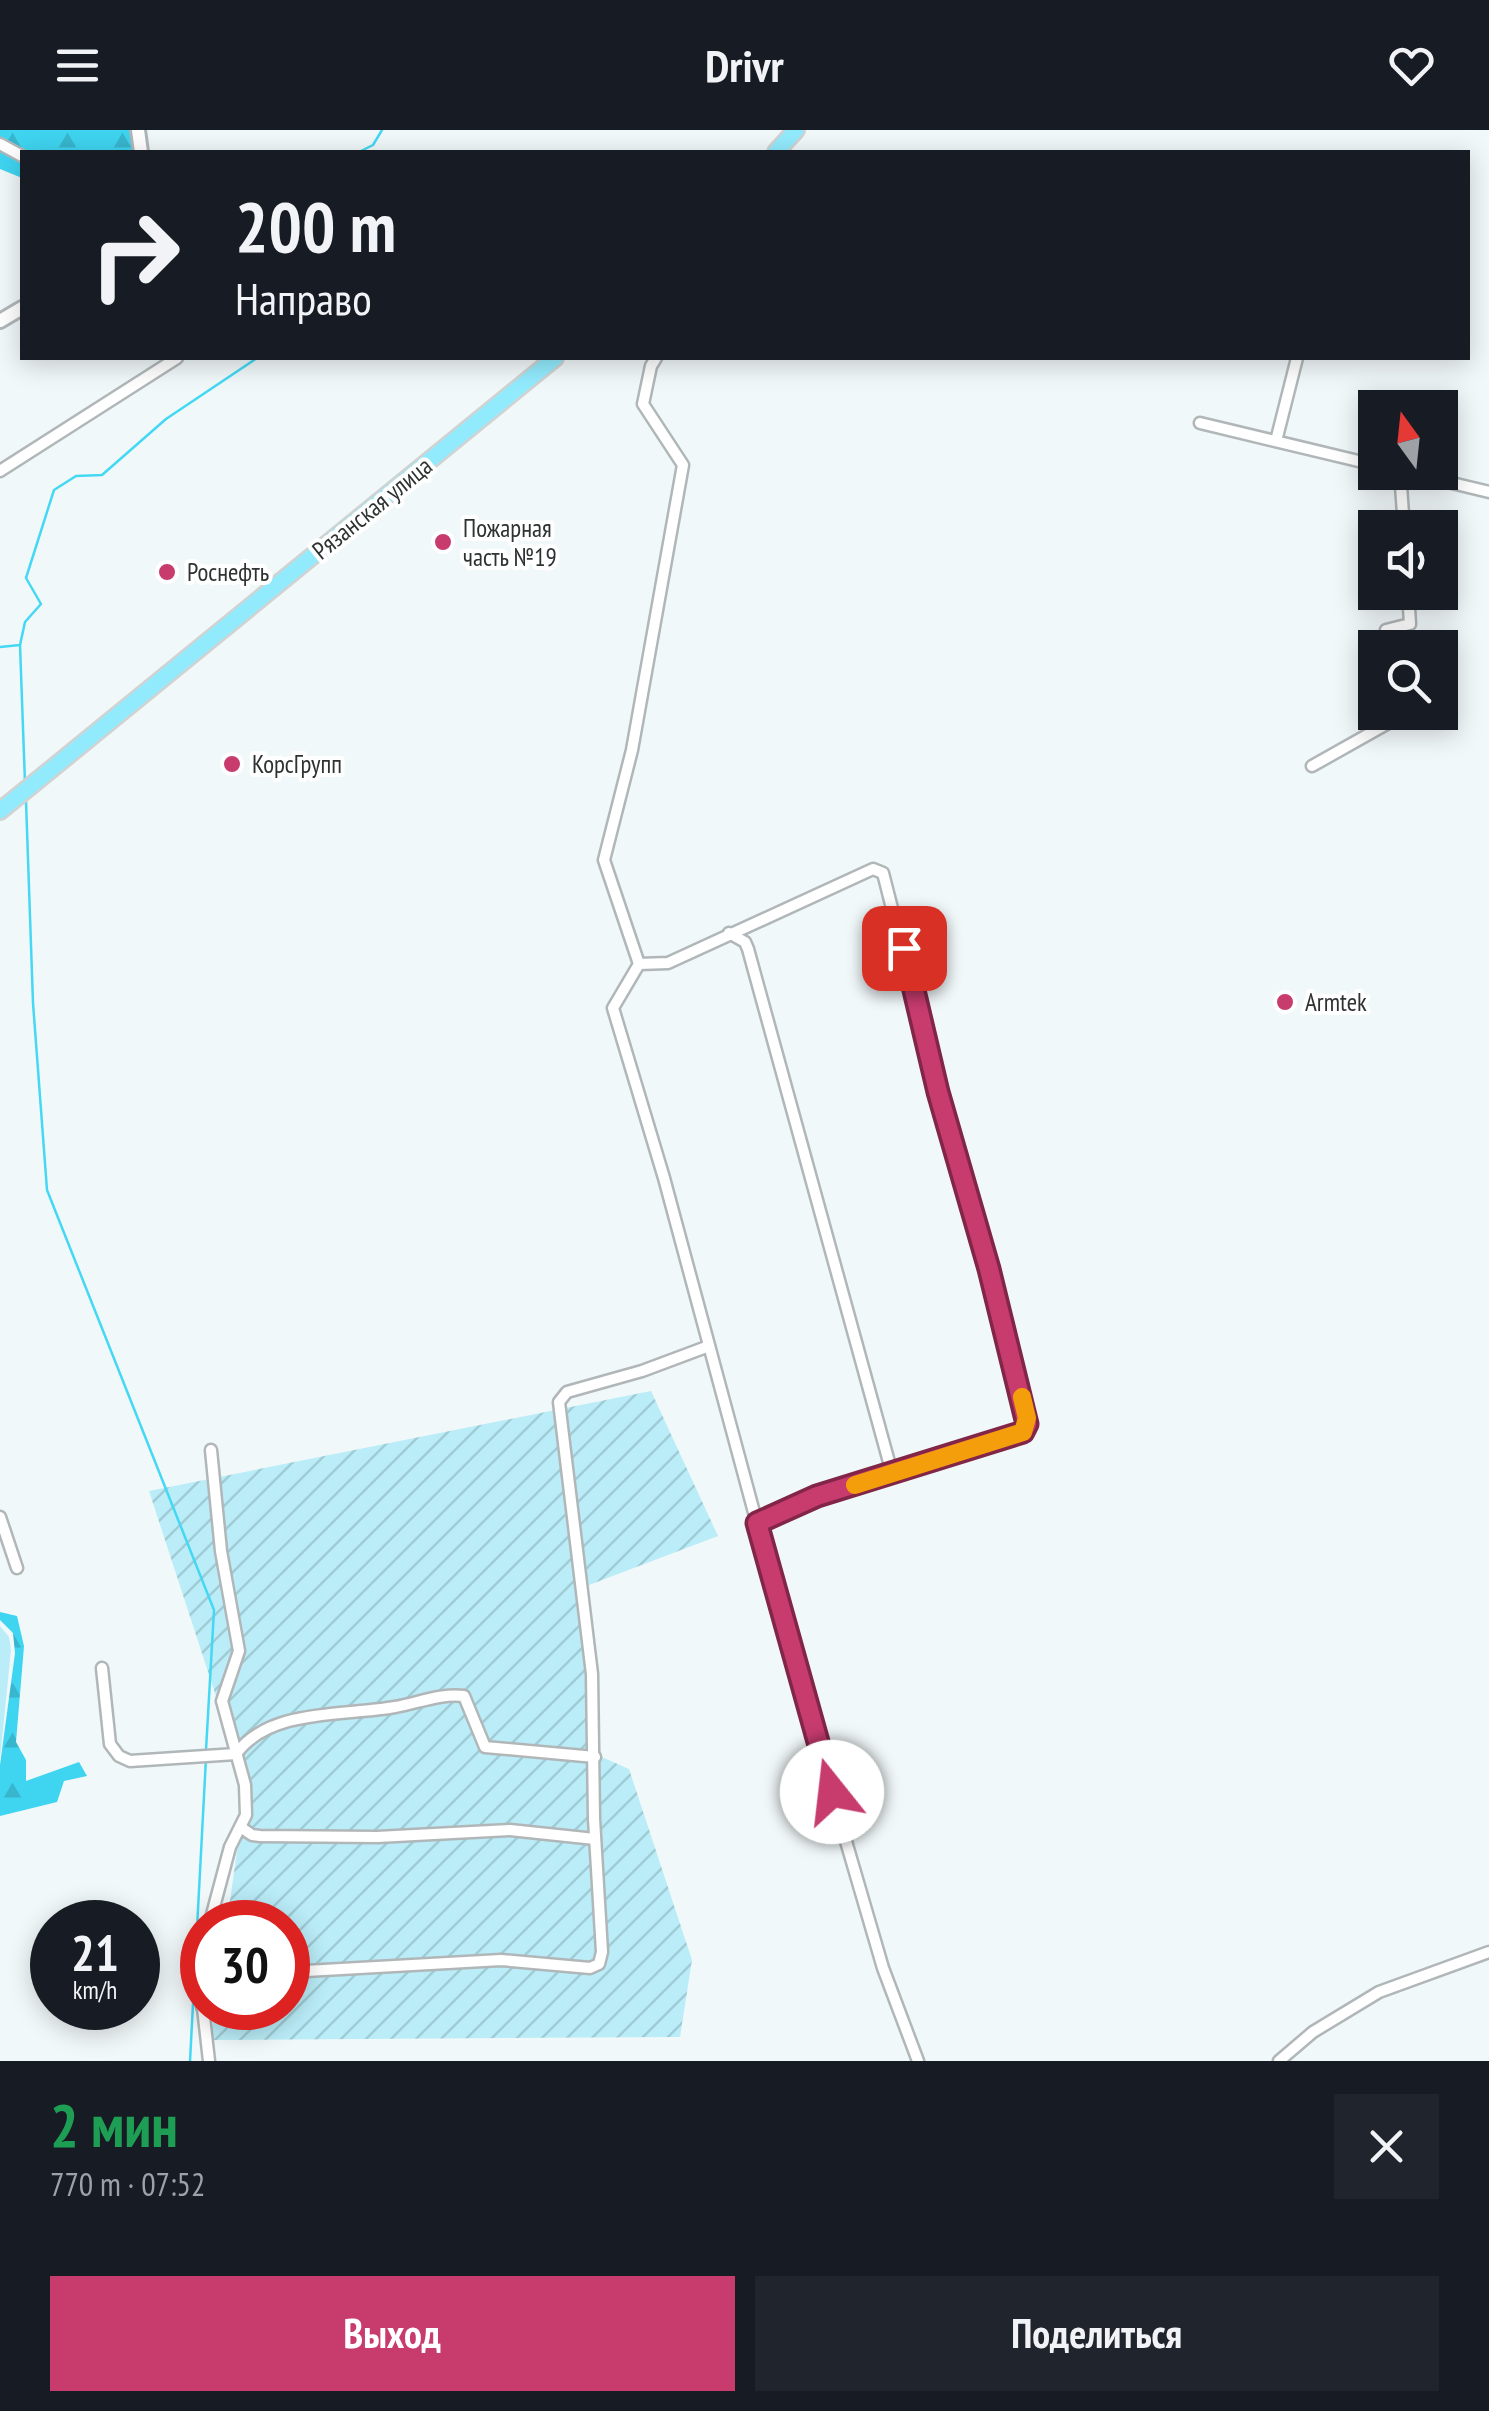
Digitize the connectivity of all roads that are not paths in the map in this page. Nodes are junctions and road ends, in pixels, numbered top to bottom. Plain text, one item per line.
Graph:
1 (796, 130) edge
2 (778, 150) edge
3 (173, 360) edge
4 (552, 360) edge
5 (654, 360) edge
6 (1296, 360) edge
7 (1200, 423) dead end
8 (1276, 441) junction
9 (1358, 461) edge
10 (0, 471) edge
11 (1458, 485) edge
12 (1489, 492) edge
13 (1409, 610) edge
14 (1386, 630) edge
15 (1376, 730) edge
16 (1312, 766) dead end
17 (0, 811) edge
18 (729, 933) junction
19 (639, 964) junction
20 (709, 1346) junction
21 (211, 1450) dead end
22 (892, 1473) junction
23 (0, 1517) edge
24 (757, 1523) junction
25 (17, 1568) dead end
26 (102, 1668) dead end
27 (236, 1754) junction
28 (595, 1757) junction
29 (242, 1828) junction
30 (595, 1840) junction
31 (216, 1900) edge
32 (1489, 1952) edge
33 (310, 1970) edge
34 (205, 2030) edge
35 (209, 2061) edge
36 (918, 2061) edge
37 (1279, 2061) edge

1 - 2 main road
3 - 10 street
4 - 17 main road, Рязанская улица
5 - 19 street
6 - 8 street
7 - 8 street
8 - 9 street
11 - 12 street
13 - 14 street
15 - 16 street
18 - 19 street
18 - 22 street
18 - 22 street
19 - 20 street
20 - 24 street
20 - 28 street
21 - 27 street
22 - 24 street
23 - 25 street
24 - 36 street
26 - 27 street
27 - 28 street
27 - 29 street
28 - 30 street
29 - 30 street
29 - 31 street
30 - 33 street
32 - 37 street
34 - 35 street

